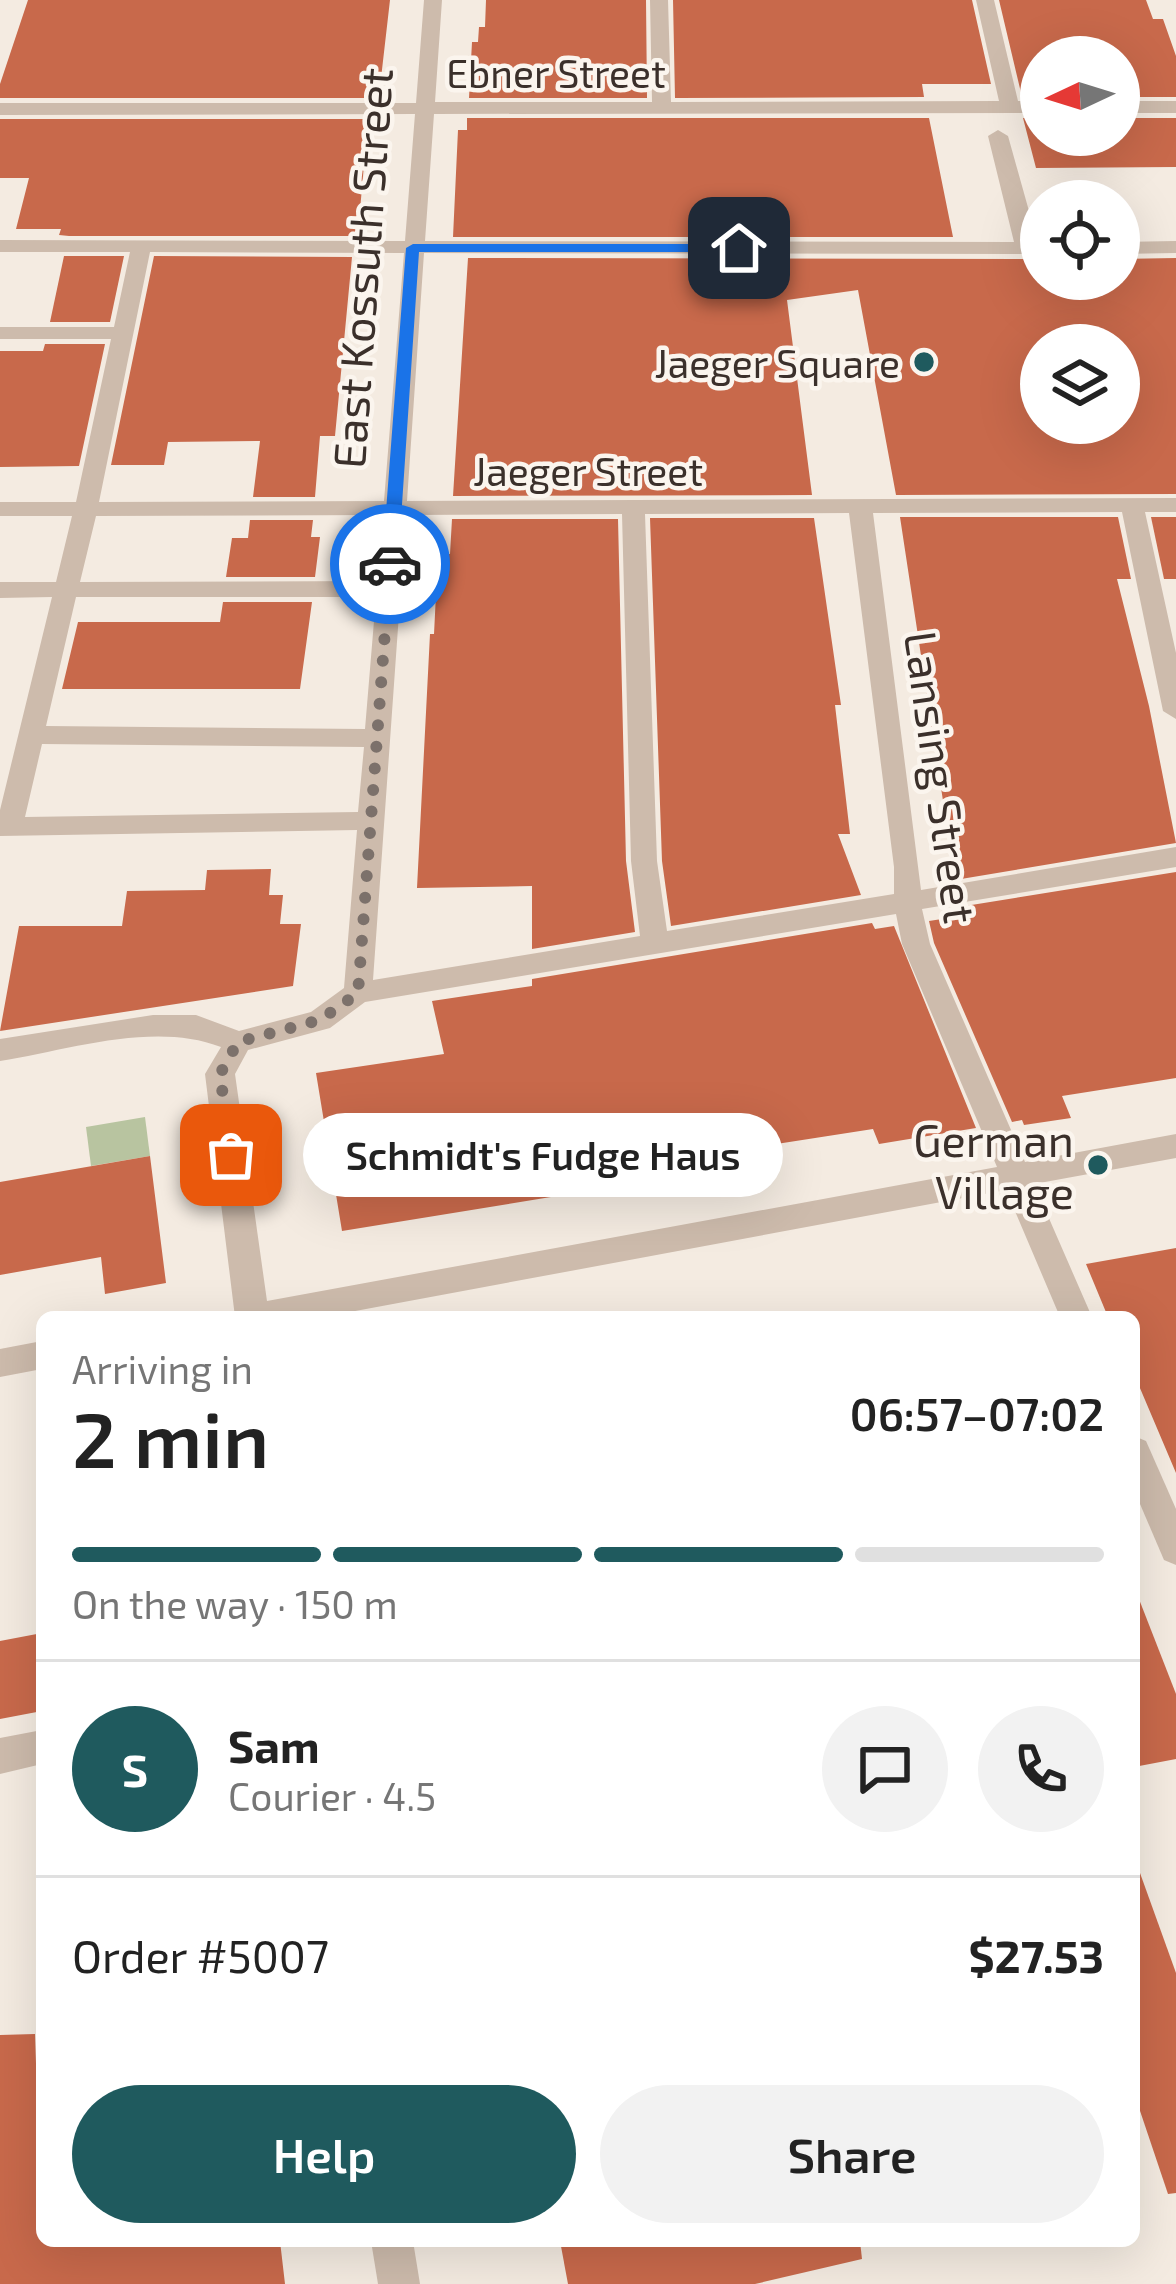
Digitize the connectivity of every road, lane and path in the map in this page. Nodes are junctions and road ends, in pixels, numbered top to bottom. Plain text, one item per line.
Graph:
1 (433, 0) edge
2 (659, 0) edge
3 (985, 0) edge
4 (662, 107) junction
5 (1010, 107) junction
6 (1020, 107) edge
7 (1140, 107) edge
8 (1176, 107) edge
9 (424, 108) junction
10 (0, 109) edge
11 (998, 136) dead end
12 (1020, 204) edge
13 (0, 246) edge
14 (141, 247) junction
15 (1176, 247) edge
16 (413, 248) junction
17 (1020, 248) edge
18 (1140, 248) edge
19 (0, 333) edge
20 (123, 333) junction
21 (1176, 505) edge
22 (394, 506) junction
23 (634, 506) junction
24 (860, 506) junction
25 (1132, 506) junction
26 (0, 508) edge
27 (86, 508) junction
28 (66, 589) junction
29 (388, 589) junction
30 (0, 590) edge
31 (1176, 711) edge
32 (32, 735) junction
33 (375, 738) junction
34 (368, 821) junction
35 (5, 826) edge
36 (1176, 857) edge
37 (907, 902) junction
38 (655, 944) junction
39 (358, 993) junction
40 (238, 1042) junction
41 (0, 1050) edge
42 (1176, 1147) edge
43 (1015, 1176) junction
44 (251, 1311) edge
45 (284, 1311) edge
46 (1073, 1311) edge
47 (36, 1356) edge
48 (0, 1363) edge
49 (1140, 1466) edge
50 (1162, 1527) edge
51 (36, 1748) edge
52 (0, 1756) edge
53 (393, 2247) edge
54 (399, 2284) edge

1 - 9 street, East Kossuth Street
2 - 4 street
3 - 5 street
4 - 5 street, Ebner Street
4 - 9 street, Ebner Street
5 - 6 street, Ebner Street
7 - 8 street
9 - 10 street, Ebner Street
9 - 16 street, East Kossuth Street
11 - 12 street
13 - 14 street
14 - 16 street
14 - 20 street
15 - 18 street
16 - 17 street
16 - 22 street, East Kossuth Street
19 - 20 street
20 - 27 street
21 - 25 street, Jaeger Street
22 - 23 street, Jaeger Street
22 - 27 street, Jaeger Street
22 - 29 street, East Kossuth Street
23 - 24 street, Jaeger Street
23 - 38 street
24 - 25 street, Jaeger Street
24 - 37 street, Lansing Street
25 - 31 street
26 - 27 street, Jaeger Street
27 - 28 street
28 - 29 street
28 - 30 street
28 - 32 street
29 - 33 street, East Kossuth Street
32 - 33 street
32 - 35 street
33 - 34 street, East Kossuth Street
34 - 35 street
34 - 39 street, East Kossuth Street
36 - 37 street
37 - 38 street
37 - 43 street, Lansing Street
38 - 39 street
39 - 40 street
40 - 41 street
40 - 44 street
42 - 43 street
43 - 45 street
43 - 46 street, Lansing Street
47 - 48 street
49 - 50 street
51 - 52 street
53 - 54 street

